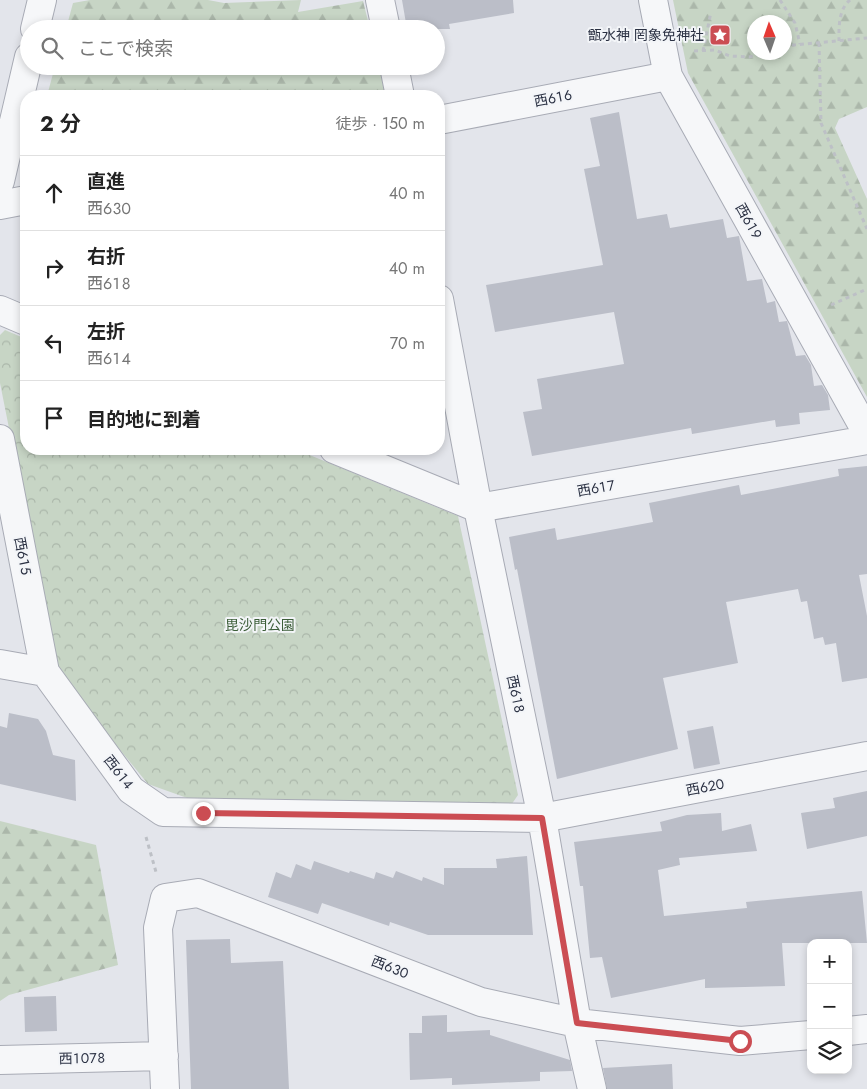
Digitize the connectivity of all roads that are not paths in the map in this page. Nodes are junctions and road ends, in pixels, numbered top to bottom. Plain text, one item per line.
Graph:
1 (42, 0) edge
2 (380, 0) edge
3 (654, 0) edge
4 (37, 20) edge
5 (384, 20) edge
6 (666, 64) junction
7 (25, 75) edge
8 (396, 75) edge
9 (21, 90) edge
10 (399, 90) edge
11 (20, 95) edge
12 (445, 119) edge
13 (0, 181) edge
14 (20, 201) edge
15 (0, 205) edge
16 (0, 310) edge
17 (20, 318) edge
18 (445, 331) edge
19 (867, 433) edge
20 (0, 439) edge
21 (867, 440) edge
22 (349, 455) edge
23 (478, 508) junction
24 (0, 664) edge
25 (45, 672) junction
26 (867, 756) edge
27 (542, 818) junction
28 (577, 1023) junction
29 (867, 1029) edge
30 (852, 1031) edge
31 (807, 1034) edge
32 (164, 1056) junction
33 (0, 1060) edge
34 (165, 1089) edge
35 (592, 1089) edge

1 - 4 street
2 - 5 street
3 - 6 street, 西６１９
6 - 12 street, 西６１６
6 - 19 street, 西６１９
7 - 9 street
8 - 10 street
11 - 13 street
14 - 15 street
16 - 17 street
18 - 23 street, 西６１８
20 - 25 street, 西６１５
21 - 23 street, 西６１７
22 - 23 street
23 - 27 street, 西６１８
24 - 25 street
25 - 27 street, 西６１４
26 - 27 street, 西６２０
27 - 28 street, 西６１８
28 - 31 street, 西６３０
28 - 32 street, 西６３０
28 - 35 street, 西６１８
29 - 30 street
32 - 33 street, 西１０７８
32 - 34 street

